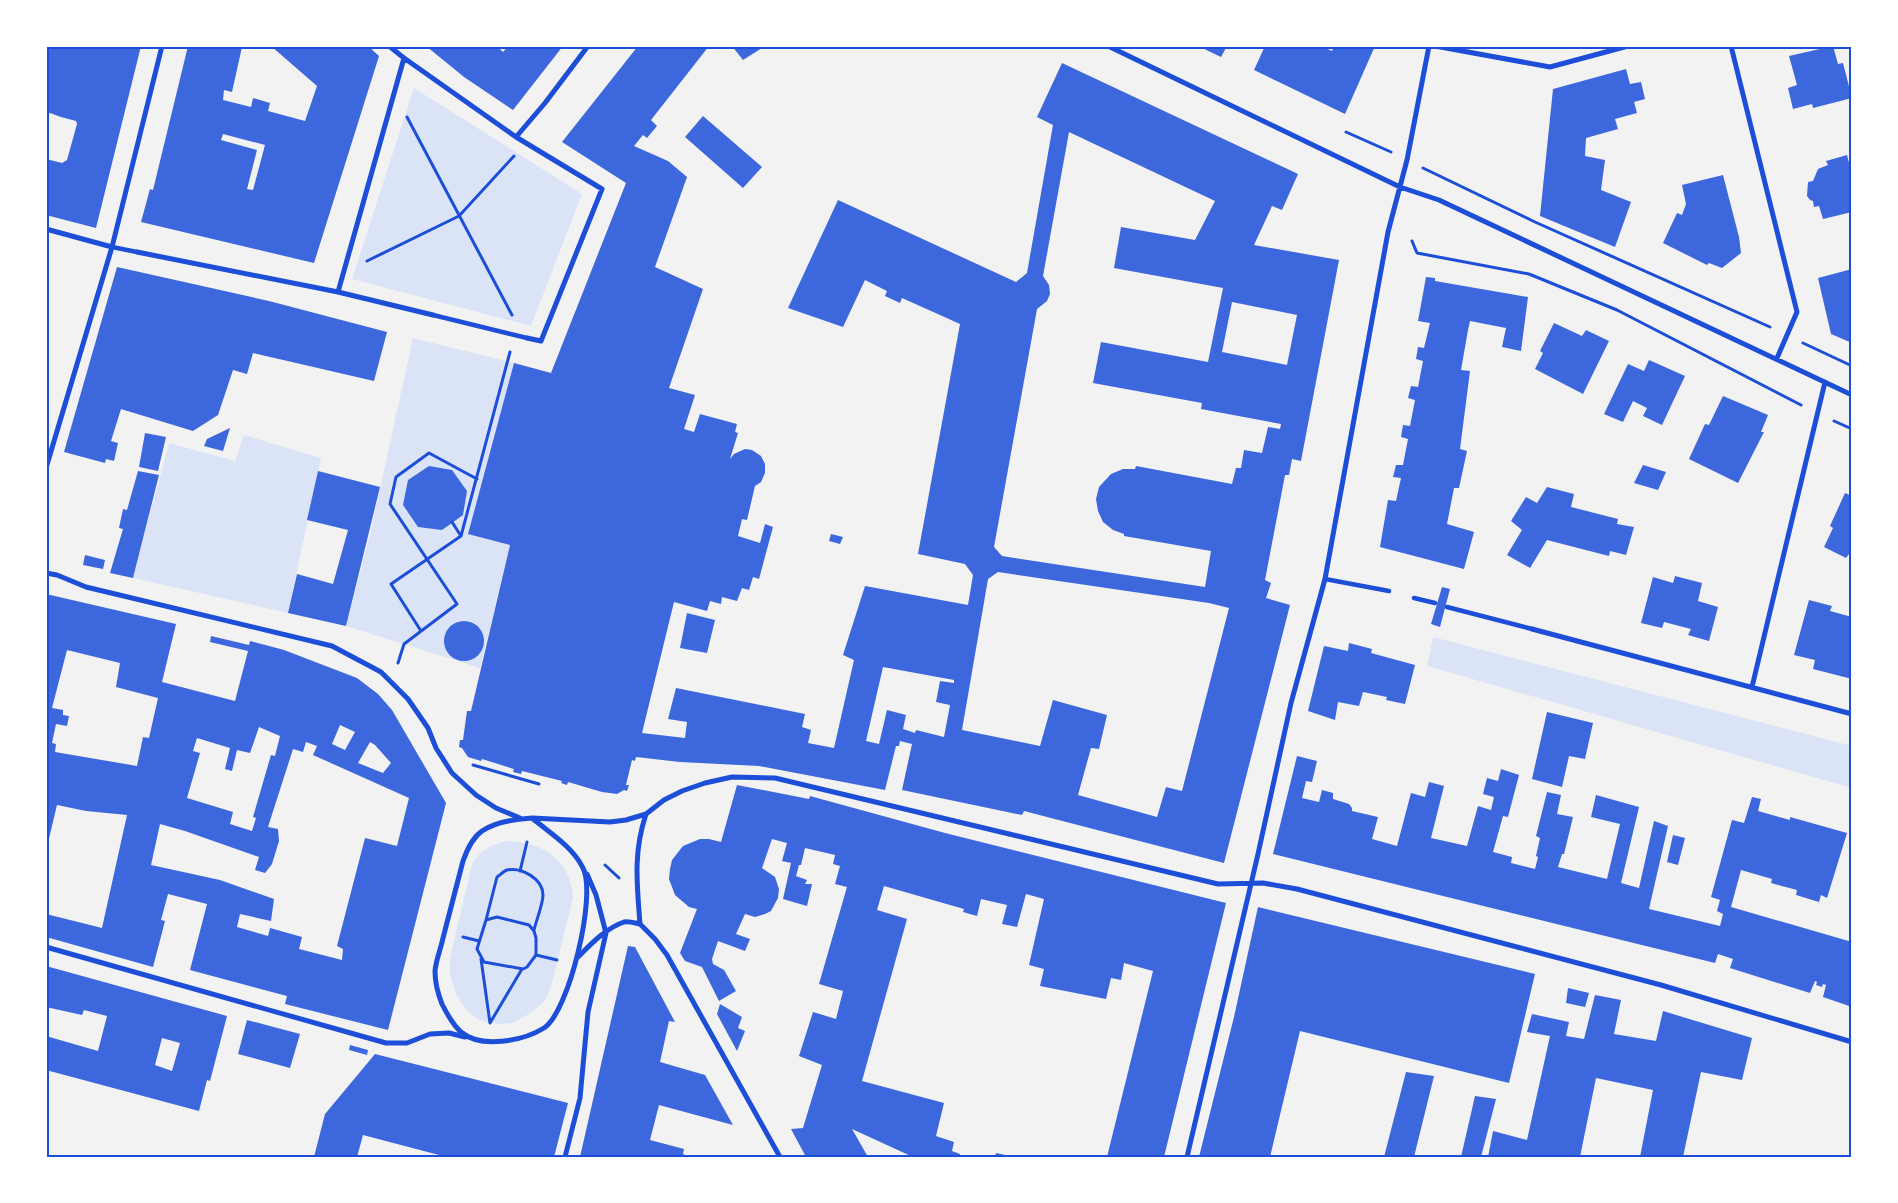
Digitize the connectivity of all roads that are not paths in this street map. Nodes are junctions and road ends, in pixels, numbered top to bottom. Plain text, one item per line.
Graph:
1 (162, 46) edge
2 (389, 46) edge
3 (588, 46) edge
4 (1108, 46) edge
5 (1429, 46) edge
6 (1436, 46) edge
7 (1628, 46) edge
8 (1731, 46) edge
9 (404, 58) junction
10 (516, 138) junction
11 (1400, 186) junction
12 (46, 229) edge
13 (112, 247) junction
14 (137, 252) joint
15 (338, 292) junction
16 (433, 315) joint
17 (527, 338) joint
18 (1777, 358) junction
19 (1825, 382) junction
20 (1852, 395) edge
21 (46, 468) edge
22 (46, 573) edge
23 (1325, 579) junction
24 (1389, 591) dead end
25 (1414, 598) dead end
26 (1435, 603) dead end
27 (1447, 606) dead end
28 (1532, 629) joint
29 (1752, 687) junction
30 (1852, 714) edge
31 (646, 814) junction
32 (532, 818) junction
33 (520, 819) junction
34 (584, 869) junction
35 (1251, 883) junction
36 (640, 924) junction
37 (606, 933) junction
38 (46, 947) edge
39 (577, 957) junction
40 (473, 1038) junction
41 (1852, 1042) edge
42 (566, 1157) edge
43 (780, 1157) edge
44 (1187, 1157) edge

1 - 13 street
2 - 9 street
3 - 10 street
4 - 11 street
5 - 11 street
6 - 7 street
8 - 18 street
9 - 10 street
9 - 15 street
10 - 17 street
11 - 18 street
11 - 23 street
12 - 13 street
13 - 14 street
13 - 21 street
14 - 15 street
15 - 16 street
16 - 17 street
18 - 19 street
19 - 20 street
19 - 29 street
22 - 33 street
23 - 24 street
23 - 35 street
25 - 26 street
27 - 28 street
28 - 29 street
29 - 30 street
31 - 32 street
31 - 35 street
31 - 36 street
32 - 33 street
32 - 34 street
33 - 40 street
34 - 37 street
34 - 39 street
35 - 41 street
35 - 44 street
36 - 37 street
36 - 43 street
37 - 39 street
37 - 42 street
38 - 40 street
39 - 40 street

